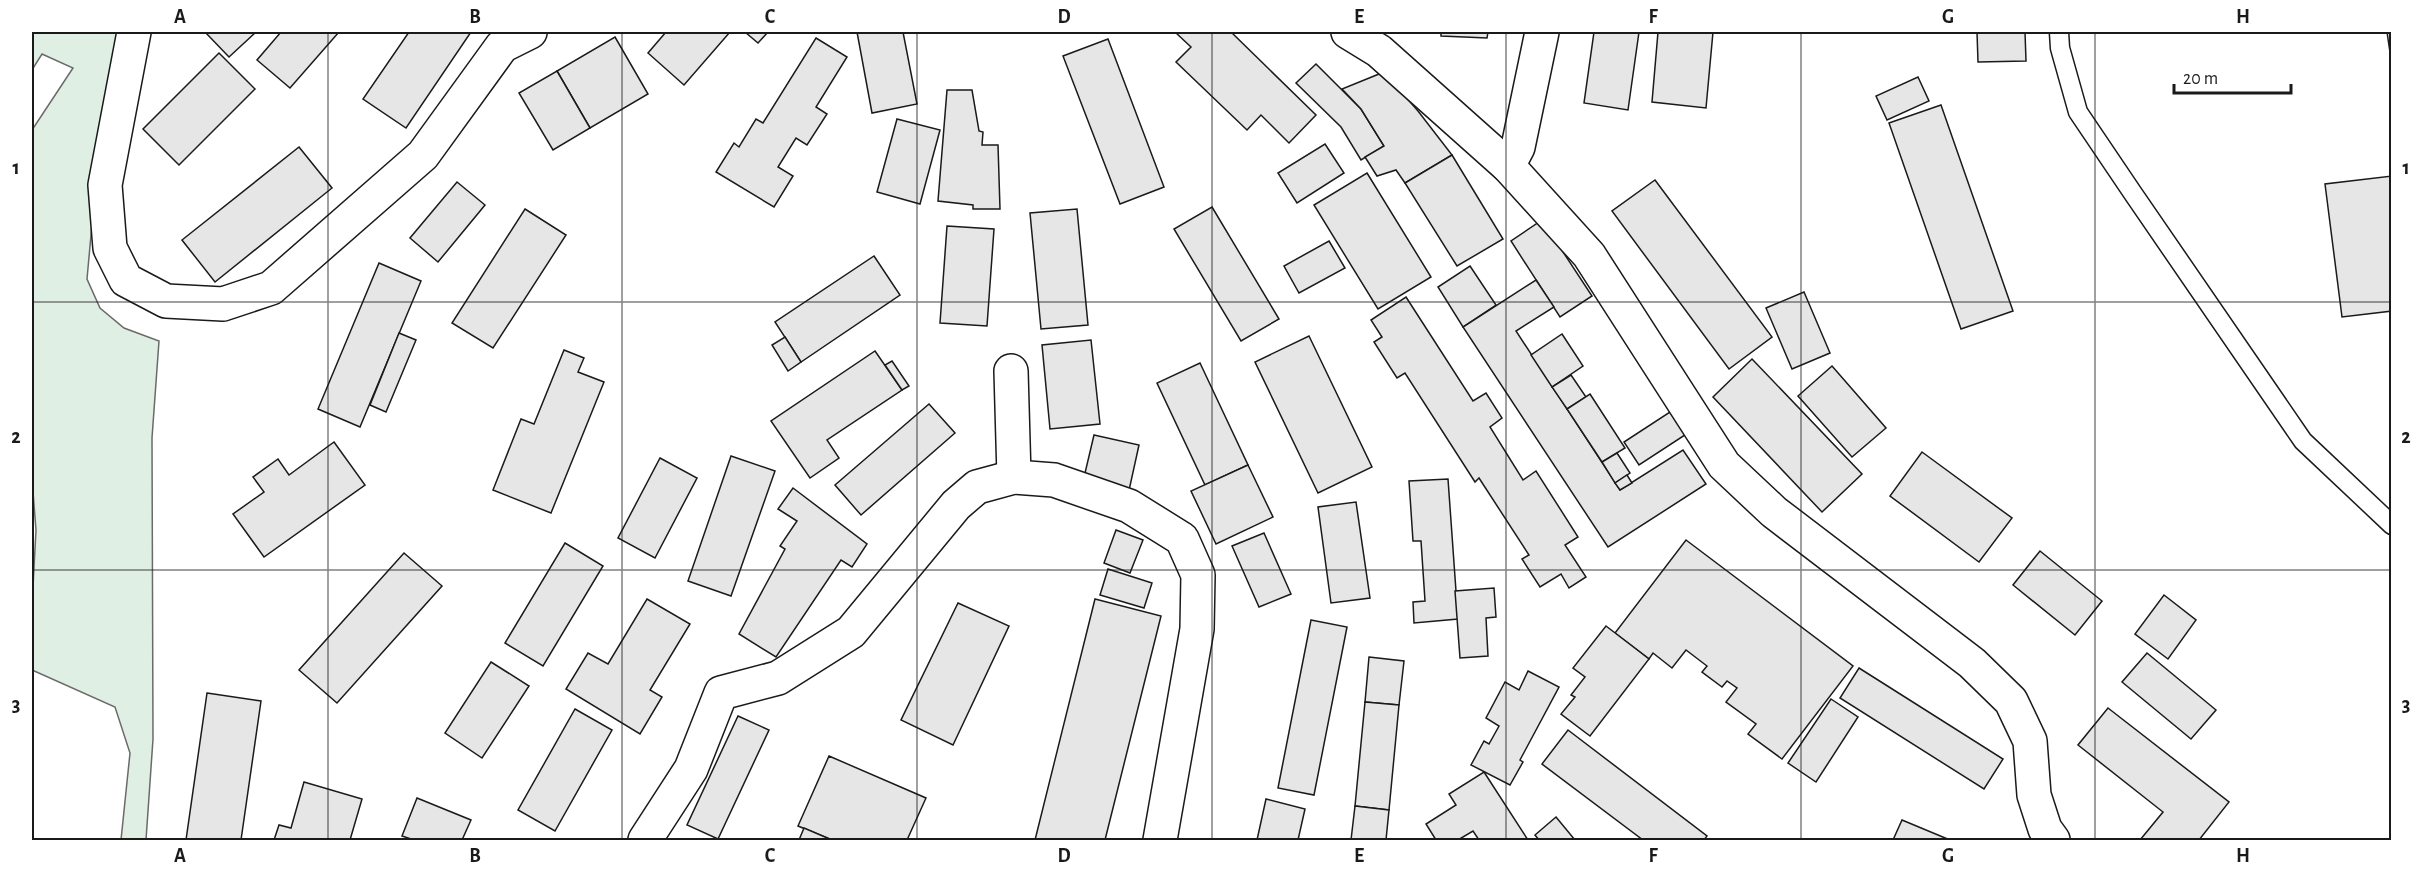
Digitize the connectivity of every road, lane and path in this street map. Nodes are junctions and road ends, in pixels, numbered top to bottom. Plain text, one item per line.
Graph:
1 (134, 32) edge
2 (530, 32) edge
3 (1348, 32) edge
4 (1542, 32) edge
5 (2059, 32) edge
6 (1508, 166) junction
7 (1011, 371) dead end
8 (1014, 477) junction
9 (2391, 525) edge
10 (645, 840) edge
11 (1160, 840) edge
12 (2053, 840) edge

1 - 2 street
3 - 6 street
4 - 6 street
5 - 9 lane
6 - 12 street
7 - 8 street
8 - 10 street
8 - 11 street

